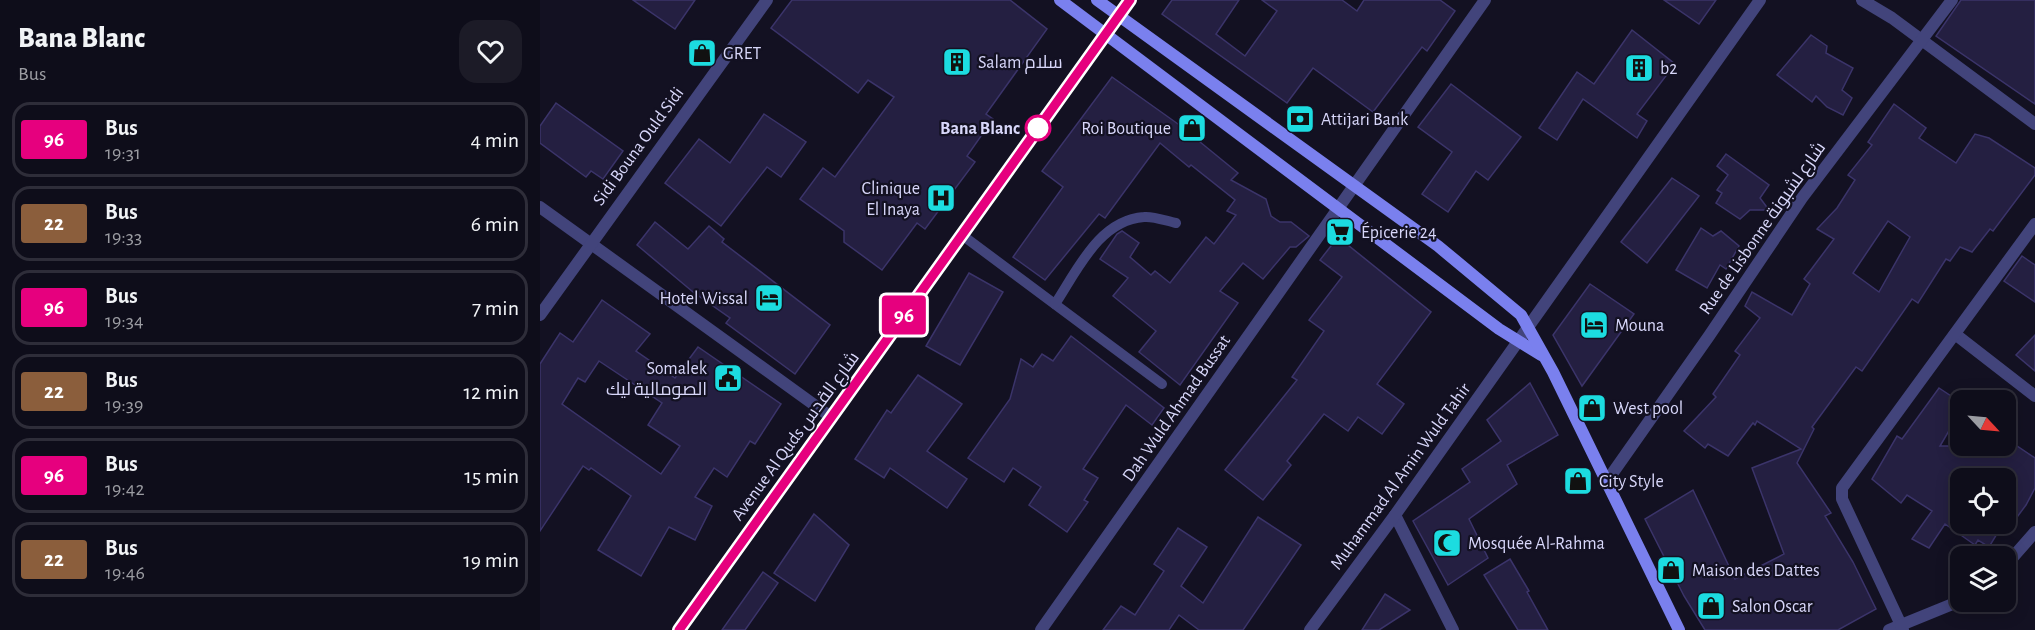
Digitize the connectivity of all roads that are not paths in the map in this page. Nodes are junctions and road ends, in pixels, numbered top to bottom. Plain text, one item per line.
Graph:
1 (767, 0) edge
2 (1060, 0) edge
3 (1097, 0) edge
4 (1130, 0) edge
5 (1485, 0) edge
6 (1760, 0) edge
7 (1862, 0) edge
8 (1952, 0) edge
9 (1119, 15) junction
10 (1106, 33) junction
11 (1922, 42) junction
12 (2035, 124) edge
13 (1355, 186) junction
14 (540, 207) edge
15 (1339, 207) junction
16 (1176, 223) dead end
17 (2035, 224) edge
18 (962, 235) junction
19 (590, 243) junction
20 (1055, 304) junction
21 (540, 315) edge
22 (1528, 324) junction
23 (1955, 334) junction
24 (1517, 341) junction
25 (1541, 355) junction
26 (1162, 384) dead end
27 (2035, 396) edge
28 (831, 417) junction
29 (1607, 481) junction
30 (1395, 515) junction
31 (2035, 532) edge
32 (2016, 554) edge
33 (1950, 605) edge
34 (1898, 628) edge
35 (679, 630) edge
36 (1041, 630) edge
37 (1310, 630) edge
38 (1453, 630) edge
39 (1679, 630) edge

1 - 19 street, Sidi Bouna Ould Sidi
2 - 10 street
3 - 9 street
4 - 9 street, Avenue Al Quds شارع القدس
5 - 13 street, Dah Wuld Ahmad Bussat
6 - 22 street, Muhammad Al Amin Wuld Tahir
7 - 11 street
8 - 11 street, Rue de Lisbonne شارع لشبونة
9 - 10 street, Avenue Al Quds شارع القدس
9 - 13 street
10 - 15 street
10 - 18 street, Avenue Al Quds شارع القدس
11 - 12 street
11 - 29 street, Rue de Lisbonne شارع لشبونة
13 - 15 street, Dah Wuld Ahmad Bussat
13 - 22 street
14 - 19 street
15 - 24 street
15 - 36 street, Dah Wuld Ahmad Bussat
16 - 20 lane
17 - 23 street
18 - 20 lane
18 - 28 street, Avenue Al Quds شارع القدس
19 - 21 street, Sidi Bouna Ould Sidi
19 - 28 street
20 - 26 lane
22 - 24 street, Muhammad Al Amin Wuld Tahir
22 - 25 street
23 - 27 street
23 - 34 street
24 - 25 street
24 - 30 street, Muhammad Al Amin Wuld Tahir
25 - 29 street
28 - 35 street, Avenue Al Quds شارع القدس
29 - 39 street
30 - 37 street, Muhammad Al Amin Wuld Tahir
30 - 38 street
31 - 32 street
33 - 34 street

